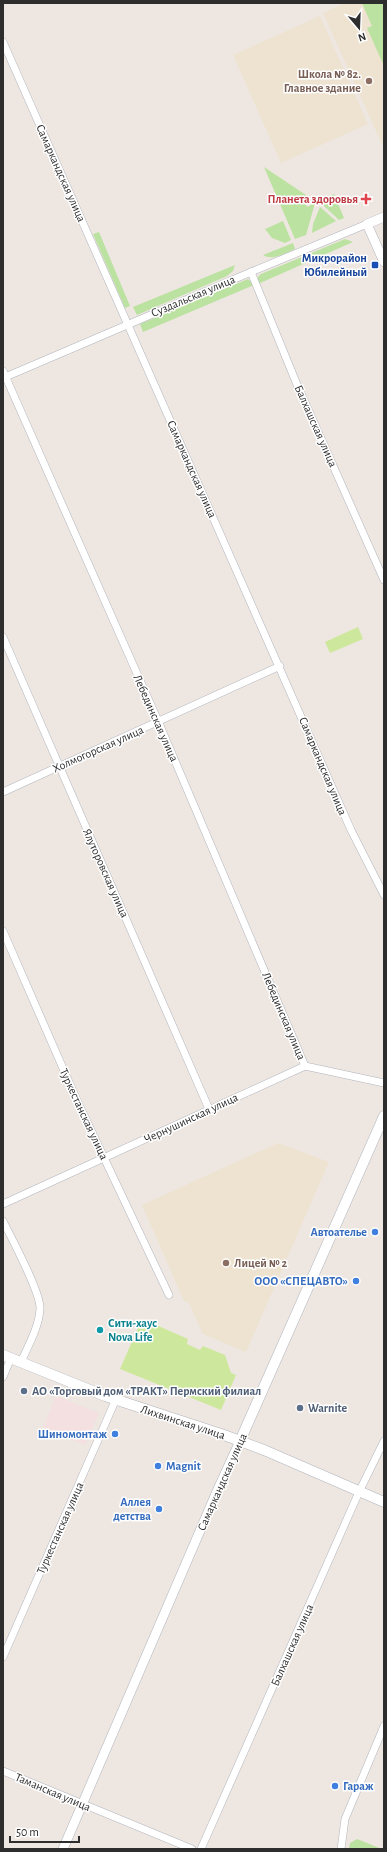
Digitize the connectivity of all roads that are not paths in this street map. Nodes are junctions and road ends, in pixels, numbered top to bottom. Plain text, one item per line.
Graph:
1 (3, 42) edge
2 (384, 217) edge
3 (367, 224) junction
4 (384, 262) edge
5 (251, 272) junction
6 (128, 324) junction
7 (4, 375) edge
8 (384, 580) edge
9 (3, 637) edge
10 (280, 666) junction
11 (158, 721) junction
12 (59, 766) junction
13 (3, 792) edge
14 (384, 895) edge
15 (3, 931) edge
16 (305, 1066) junction
17 (384, 1083) edge
18 (209, 1109) junction
19 (384, 1116) edge
20 (105, 1158) junction
21 (3, 1204) edge
22 (3, 1221) edge
23 (169, 1295) dead end
24 (7, 1356) edge
25 (21, 1362) junction
26 (3, 1378) edge
27 (116, 1399) junction
28 (240, 1441) junction
29 (384, 1441) edge
30 (359, 1492) junction
31 (384, 1502) edge
32 (3, 1657) edge
33 (384, 1726) edge
34 (3, 1771) edge
35 (82, 1805) junction
36 (63, 1849) edge
37 (192, 1849) edge
38 (200, 1849) edge
39 (341, 1849) edge

1 - 6 street, Самаркандская улица
2 - 3 street, Суздальская улица
3 - 4 street
3 - 5 street, Суздальская улица
5 - 6 street, Суздальская улица
5 - 8 street, Балхашская улица
6 - 7 street, Суздальская улица
6 - 10 street, Самаркандская улица
7 - 11 street, Лебединская улица
9 - 12 street, Ялуторовская улица
10 - 11 street, Холмогорская улица
10 - 14 street, Самаркандская улица
11 - 12 street, Холмогорская улица
11 - 16 street, Лебединская улица
12 - 13 street, Холмогорская улица
12 - 18 street, Ялуторовская улица
15 - 20 street, Туркестанская улица
16 - 17 street
16 - 18 street, Чернушинская улица
18 - 20 street, Чернушинская улица
19 - 28 main road, Самаркандская улица
20 - 21 street, Чернушинская улица
20 - 23 street, Туркестанская улица
22 - 25 street
24 - 25 main road, Лихвинская улица
24 - 26 street
25 - 27 main road, Лихвинская улица
27 - 28 main road, Лихвинская улица
27 - 32 street, Туркестанская улица
28 - 30 main road, Лихвинская улица
28 - 35 street, Самаркандская улица
29 - 30 street, Балхашская улица
30 - 31 main road, Лихвинская улица
30 - 38 street, Балхашская улица
33 - 39 street
34 - 35 street, Таманская улица
35 - 36 street, Самаркандская улица
35 - 37 street, Таманская улица

